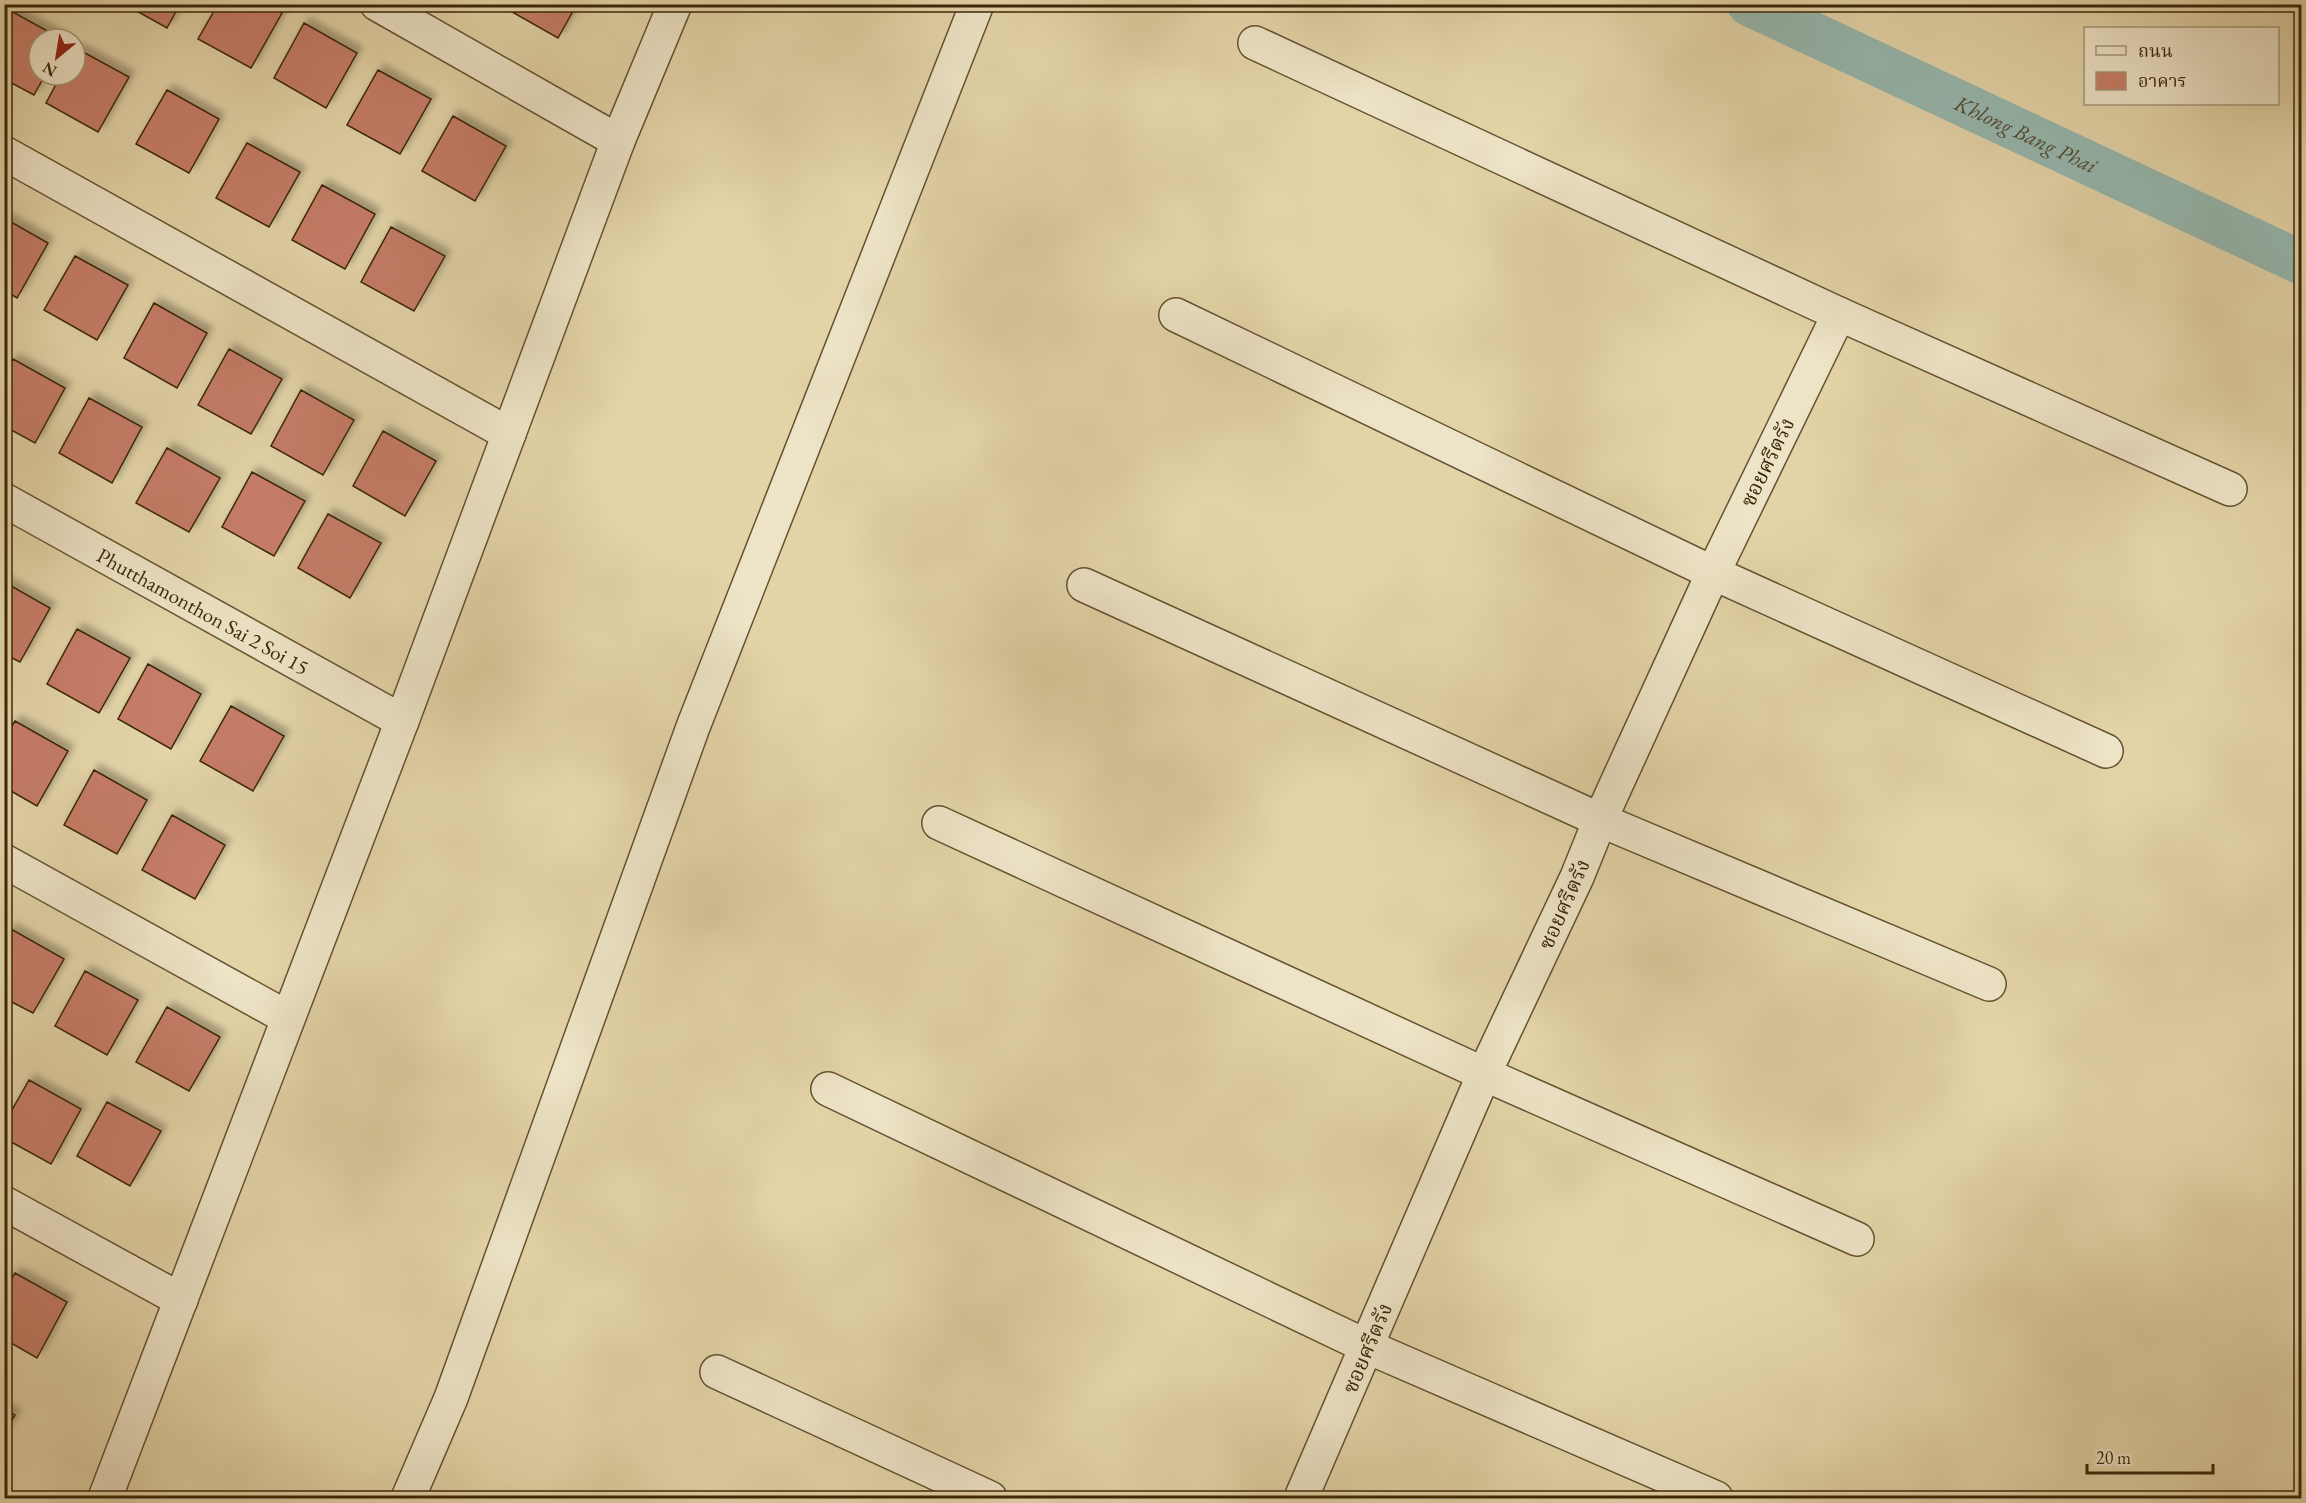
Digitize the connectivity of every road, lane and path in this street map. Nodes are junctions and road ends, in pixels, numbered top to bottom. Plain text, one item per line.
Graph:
1 (377, 4) edge
2 (675, 4) edge
3 (977, 4) edge
4 (1255, 43) dead end
5 (618, 141) junction
6 (4, 153) edge
7 (1839, 314) junction
8 (1176, 315) dead end
9 (509, 434) junction
10 (2230, 489) dead end
11 (4, 500) edge
12 (1713, 573) junction
13 (1084, 585) dead end
14 (402, 721) junction
15 (2106, 752) dead end
16 (1600, 820) junction
17 (939, 823) dead end
18 (4, 861) edge
19 (1989, 984) dead end
20 (288, 1018) junction
21 (1484, 1074) junction
22 (828, 1089) dead end
23 (4, 1203) edge
24 (1857, 1239) dead end
25 (181, 1300) junction
26 (1368, 1347) junction
27 (717, 1372) dead end
28 (105, 1498) edge
29 (408, 1498) edge
30 (990, 1498) edge
31 (1301, 1498) edge
32 (1716, 1498) edge

1 - 5 street
2 - 5 street
3 - 29 street
4 - 7 street
5 - 9 street
6 - 9 street
7 - 10 street
7 - 12 street, ซอยศรีตรัง
8 - 12 street
9 - 14 street
11 - 14 street, Phutthamonthon Sai 2 Soi 15
12 - 15 street
12 - 16 street, ซอยศรีตรัง
13 - 16 street
14 - 20 street
16 - 19 street
16 - 21 street, ซอยศรีตรัง
17 - 21 street
18 - 20 street
20 - 25 street
21 - 24 street
21 - 26 street, ซอยศรีตรัง
22 - 26 street
23 - 25 street
25 - 28 street
26 - 31 street, ซอยศรีตรัง
26 - 32 street
27 - 30 street

